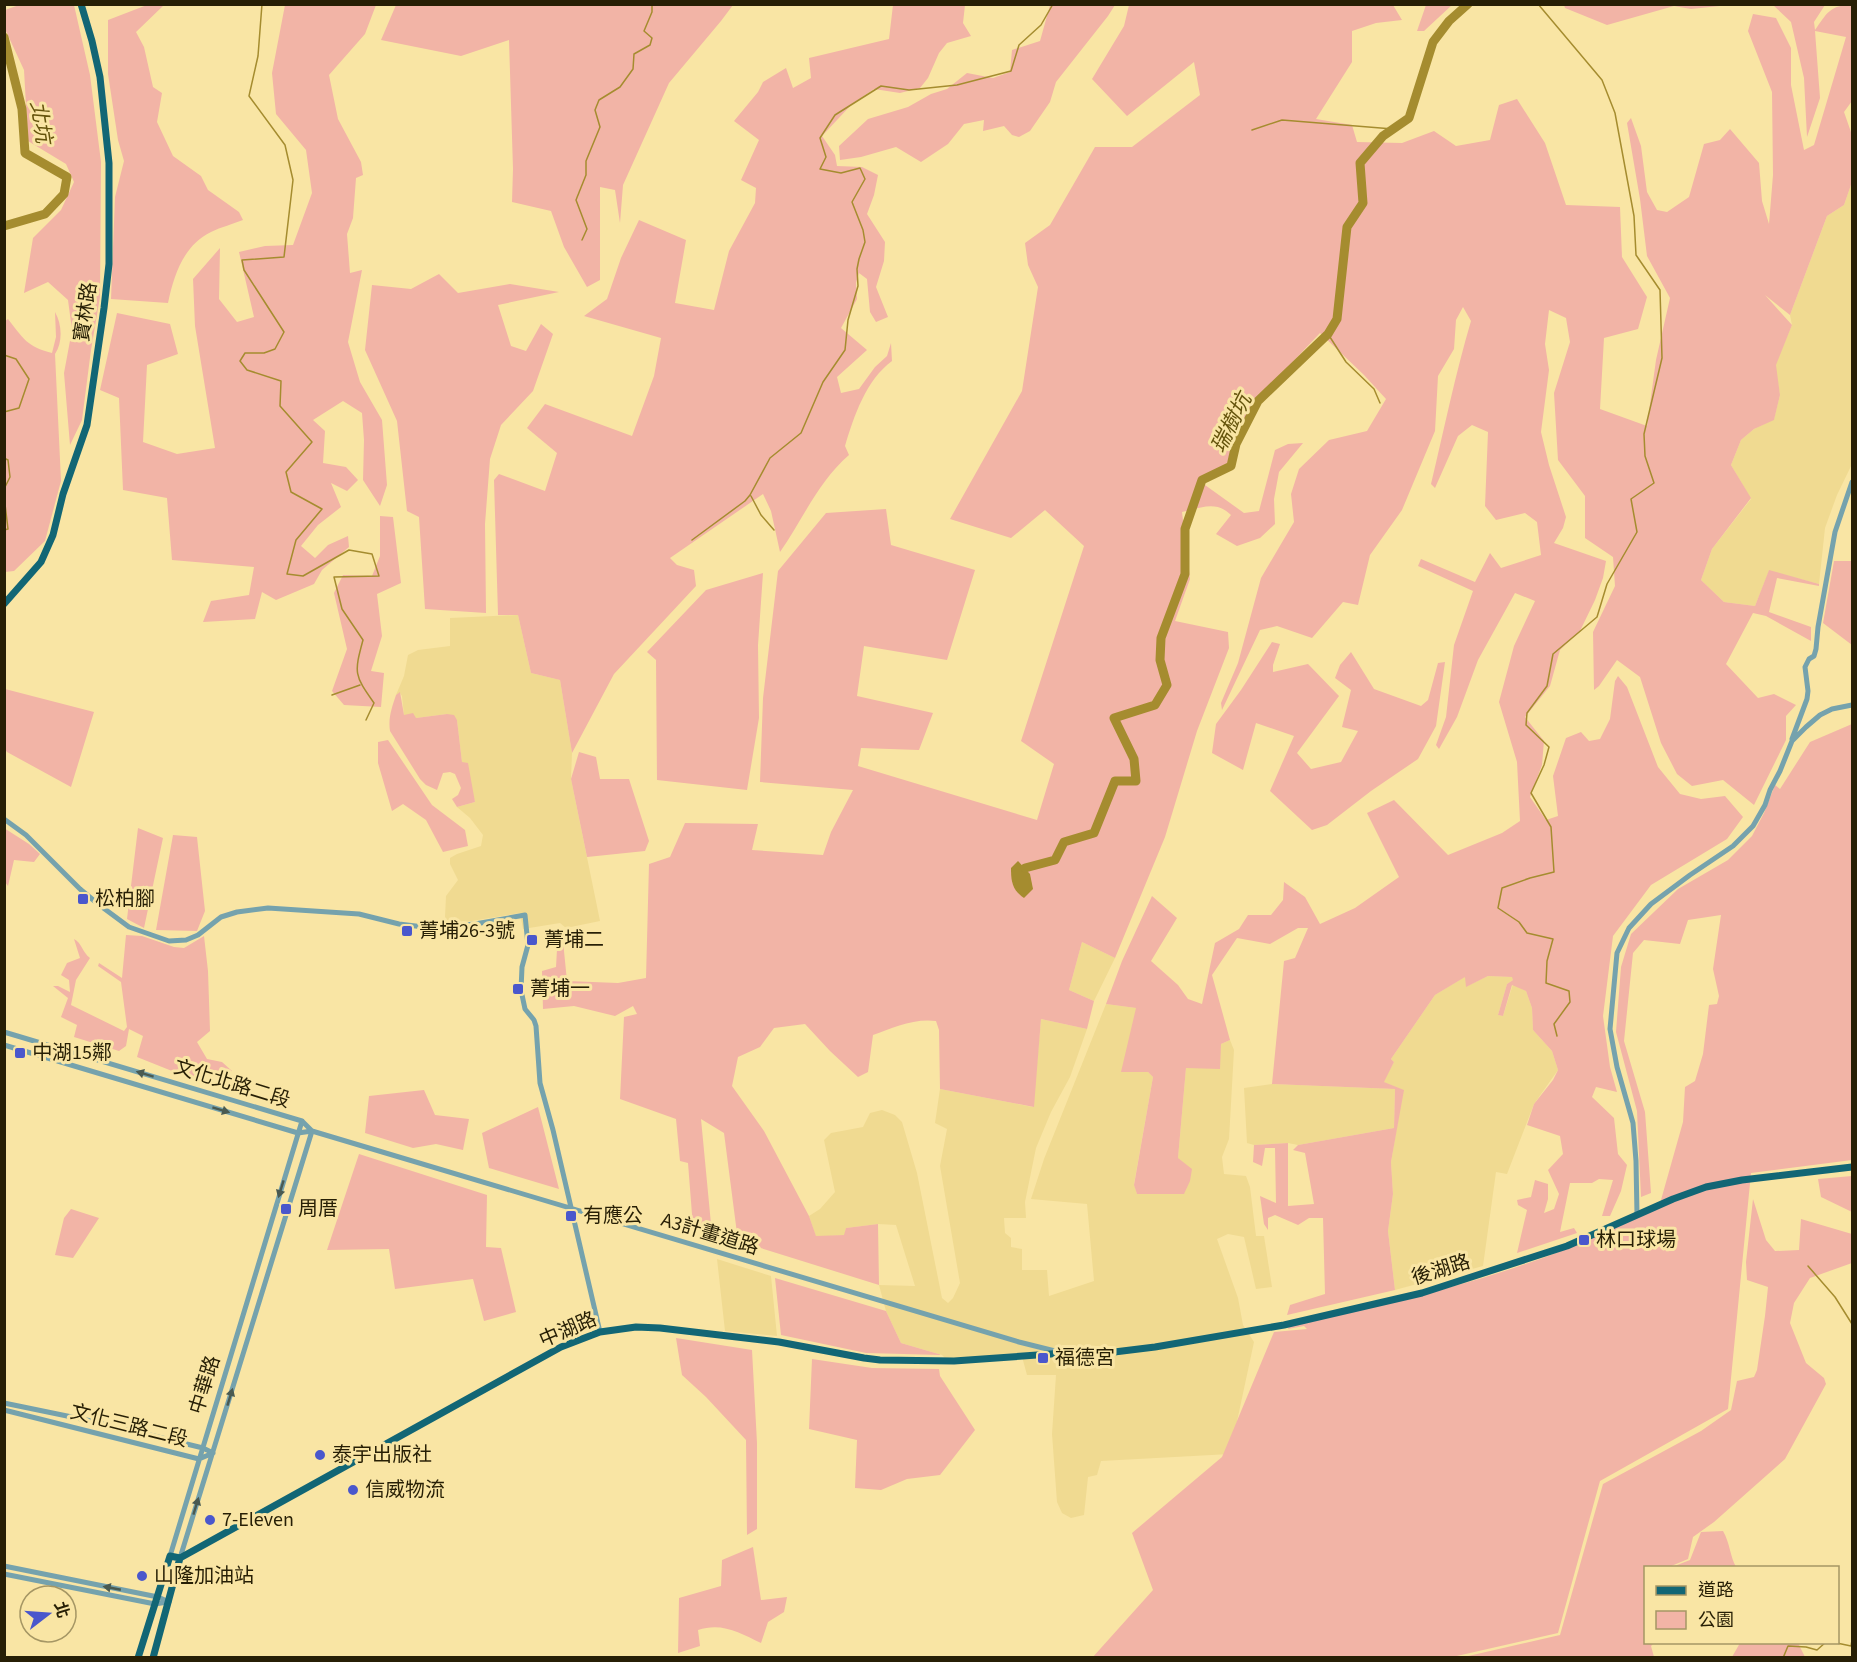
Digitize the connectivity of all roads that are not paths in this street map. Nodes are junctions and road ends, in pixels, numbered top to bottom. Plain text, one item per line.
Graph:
1 (81, 4) edge
2 (1852, 482) edge
3 (4, 604) edge
4 (1852, 705) edge
5 (1792, 741) junction
6 (4, 819) edge
7 (4, 1032) edge
8 (4, 1045) edge
9 (302, 1121) junction
10 (312, 1131) junction
11 (298, 1133) junction
12 (1852, 1167) edge
13 (571, 1208) junction
14 (1637, 1215) junction
15 (600, 1332) junction
16 (1065, 1353) junction
17 (1026, 1355) joint
18 (4, 1403) edge
19 (4, 1410) edge
20 (203, 1448) junction
21 (213, 1453) junction
22 (199, 1459) junction
23 (170, 1556) junction
24 (180, 1558) junction
25 (4, 1566) edge
26 (4, 1574) edge
27 (156, 1601) junction
28 (169, 1602) junction
29 (138, 1658) edge
30 (153, 1658) edge

1 - 3 main road, 寶林路
2 - 5 street
4 - 5 street
5 - 14 street
6 - 13 street
9 -> 7 street, 文化北路二段
8 -> 11 street, 文化北路二段
9 - 10 street, 文化北路二段
9 - 11 street, 中華路
10 - 11 street, 文化北路二段
10 - 13 street, A3計畫道路
21 -> 10 street, 中華路
11 -> 20 street, 中華路
12 - 14 main road, 後湖路
13 - 15 street
13 - 16 street, A3計畫道路
14 - 16 main road, 後湖路
15 - 17 main road, 中湖路
15 - 24 main road, 中湖路
16 - 17 main road, 後湖路
18 - 20 street, 文化三路二段
19 - 22 street, 文化三路二段
20 - 21 street, 文化三路二段
20 - 22 street, 中華路
21 - 22 street, 文化三路二段
24 -> 21 street, 中華路
22 - 23 street, 中華路
23 - 24 main road
23 - 27 main road, 中華路
24 - 28 main road, 中華路
27 -> 25 street
26 - 27 street
27 - 28 street
27 - 29 main road, 中華路
28 - 30 main road, 中華路

